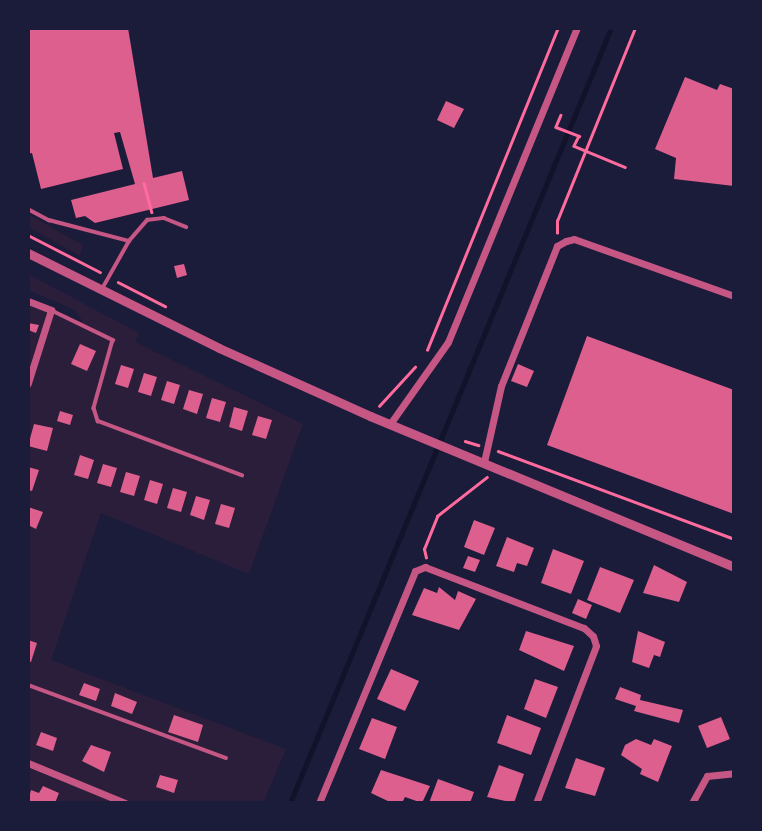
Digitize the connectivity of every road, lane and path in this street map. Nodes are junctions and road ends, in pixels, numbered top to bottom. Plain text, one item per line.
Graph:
1 (558, 28) edge
2 (577, 28) edge
3 (635, 28) edge
4 (561, 115) dead end
5 (584, 150) junction
6 (625, 167) dead end
7 (144, 183) dead end
8 (28, 209) edge
9 (153, 218) junction
10 (186, 227) dead end
11 (28, 235) edge
12 (129, 241) junction
13 (557, 246) junction
14 (28, 253) edge
15 (110, 278) junction
16 (101, 291) junction
17 (734, 296) edge
18 (28, 301) edge
19 (171, 309) dead end
20 (51, 310) junction
21 (28, 383) edge
22 (366, 400) dead end
23 (379, 406) junction
24 (397, 414) junction
25 (370, 416) junction
26 (390, 424) junction
27 (458, 439) dead end
28 (486, 447) junction
29 (454, 450) junction
30 (488, 464) junction
31 (242, 475) dead end
32 (734, 539) edge
33 (734, 565) edge
34 (429, 568) junction
35 (28, 685) edge
36 (226, 758) dead end
37 (28, 763) edge
38 (734, 773) edge
39 (125, 803) edge
40 (319, 803) edge
41 (536, 803) edge
42 (692, 803) edge

1 - 23 path
2 - 24 street
3 - 5 path
4 - 5 path
5 - 6 path
5 - 13 path
7 - 9 path
8 - 12 lane
9 - 10 lane
9 - 12 lane
11 - 15 path
12 - 15 lane
13 - 17 street
13 - 28 street
14 - 16 street
15 - 16 lane
15 - 19 path
16 - 25 street
18 - 20 street
20 - 21 street
20 - 31 lane
22 - 23 path
23 - 24 path
23 - 25 path
24 - 26 street
25 - 26 street
26 - 29 street
27 - 28 path
28 - 29 path
28 - 30 street
28 - 32 path
29 - 30 street
30 - 33 street
30 - 34 path
34 - 40 street
34 - 41 street
35 - 36 lane
37 - 39 street
38 - 42 street

